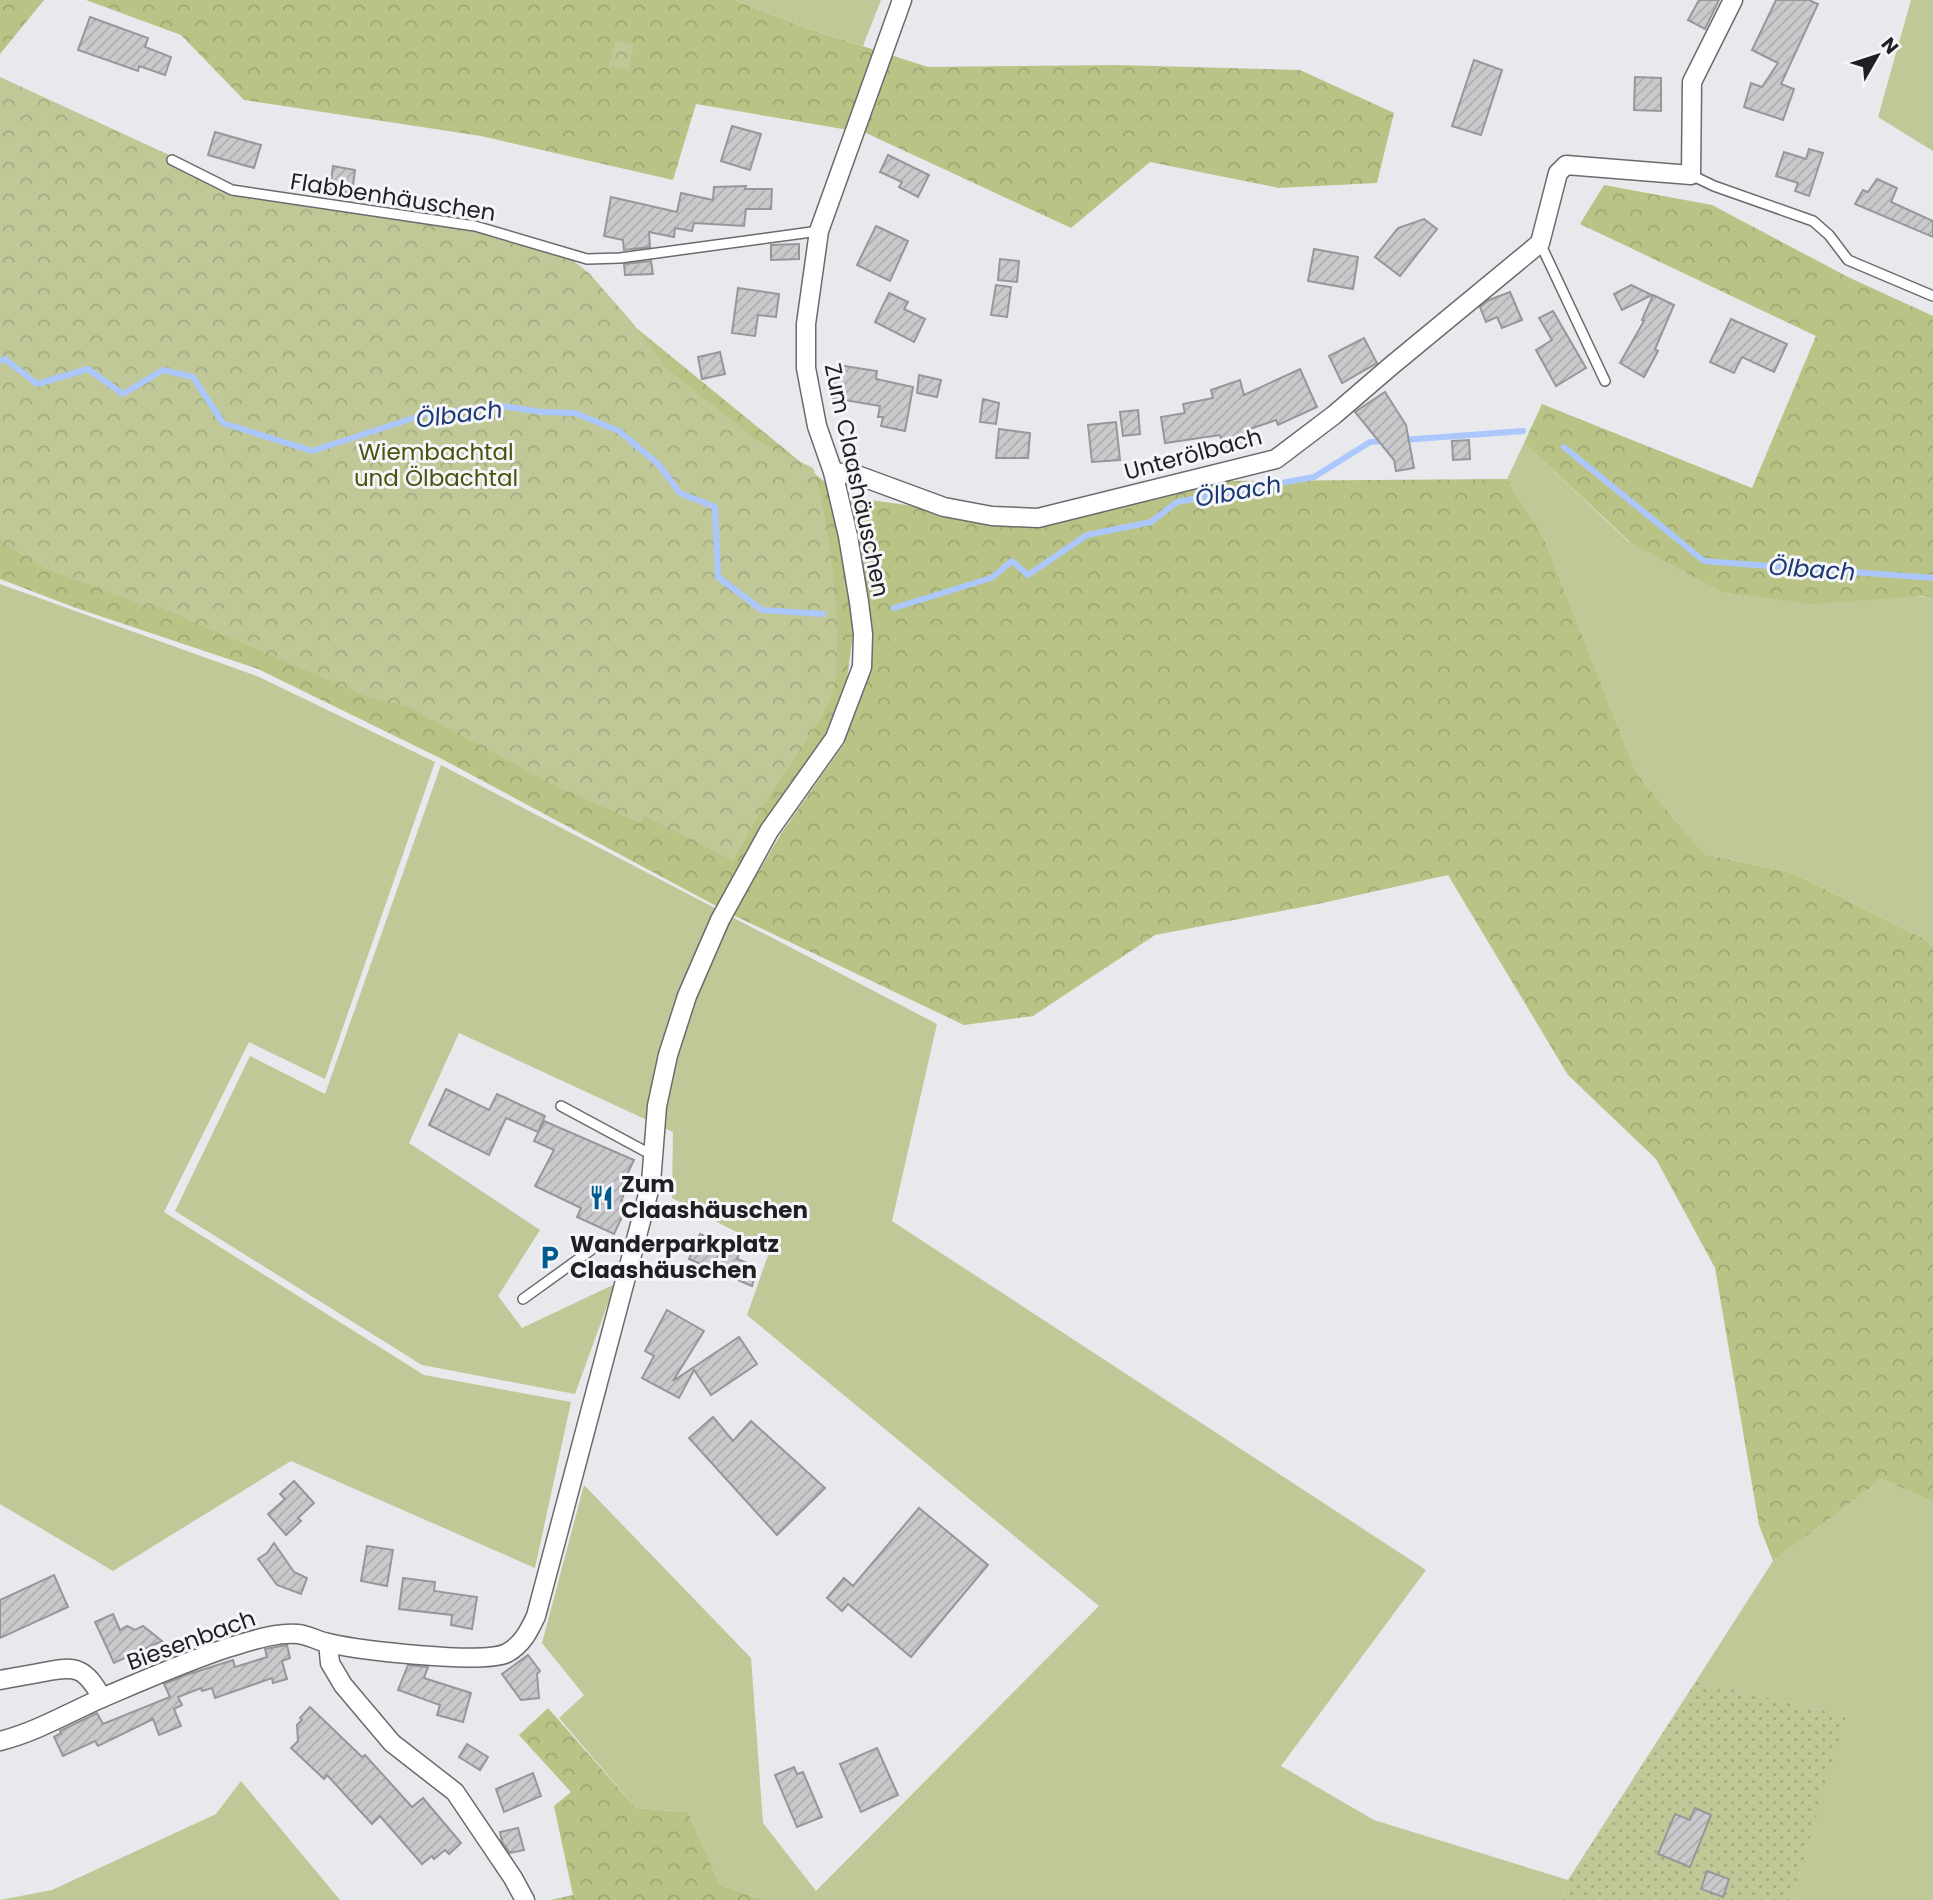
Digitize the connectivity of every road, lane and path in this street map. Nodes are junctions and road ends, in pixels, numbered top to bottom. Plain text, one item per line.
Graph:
1 (901, 0) edge
2 (1733, 0) edge
3 (172, 160) dead end
4 (1691, 175) junction
5 (820, 231) junction
6 (1540, 243) junction
7 (1933, 296) edge
8 (1605, 381) dead end
9 (833, 472) junction
10 (561, 1106) dead end
11 (654, 1155) junction
12 (591, 1250) dead end
13 (523, 1299) dead end
14 (328, 1643) junction
15 (0, 1680) edge
16 (102, 1699) junction
17 (0, 1741) edge
18 (526, 1900) edge

1 - 5 street, Zum Claashäuschen
2 - 4 street
3 - 5 lane, Flabbenhäuschen
4 - 6 street
4 - 7 lane
5 - 9 street, Zum Claashäuschen
6 - 8 lane
6 - 9 street, Unterölbach
9 - 11 street, Zum Claashäuschen
10 - 11 lane
11 - 14 street, Zum Claashäuschen
12 - 13 lane
14 - 16 street, Biesenbach
14 - 18 street
15 - 16 street
16 - 17 street, Biesenbach

